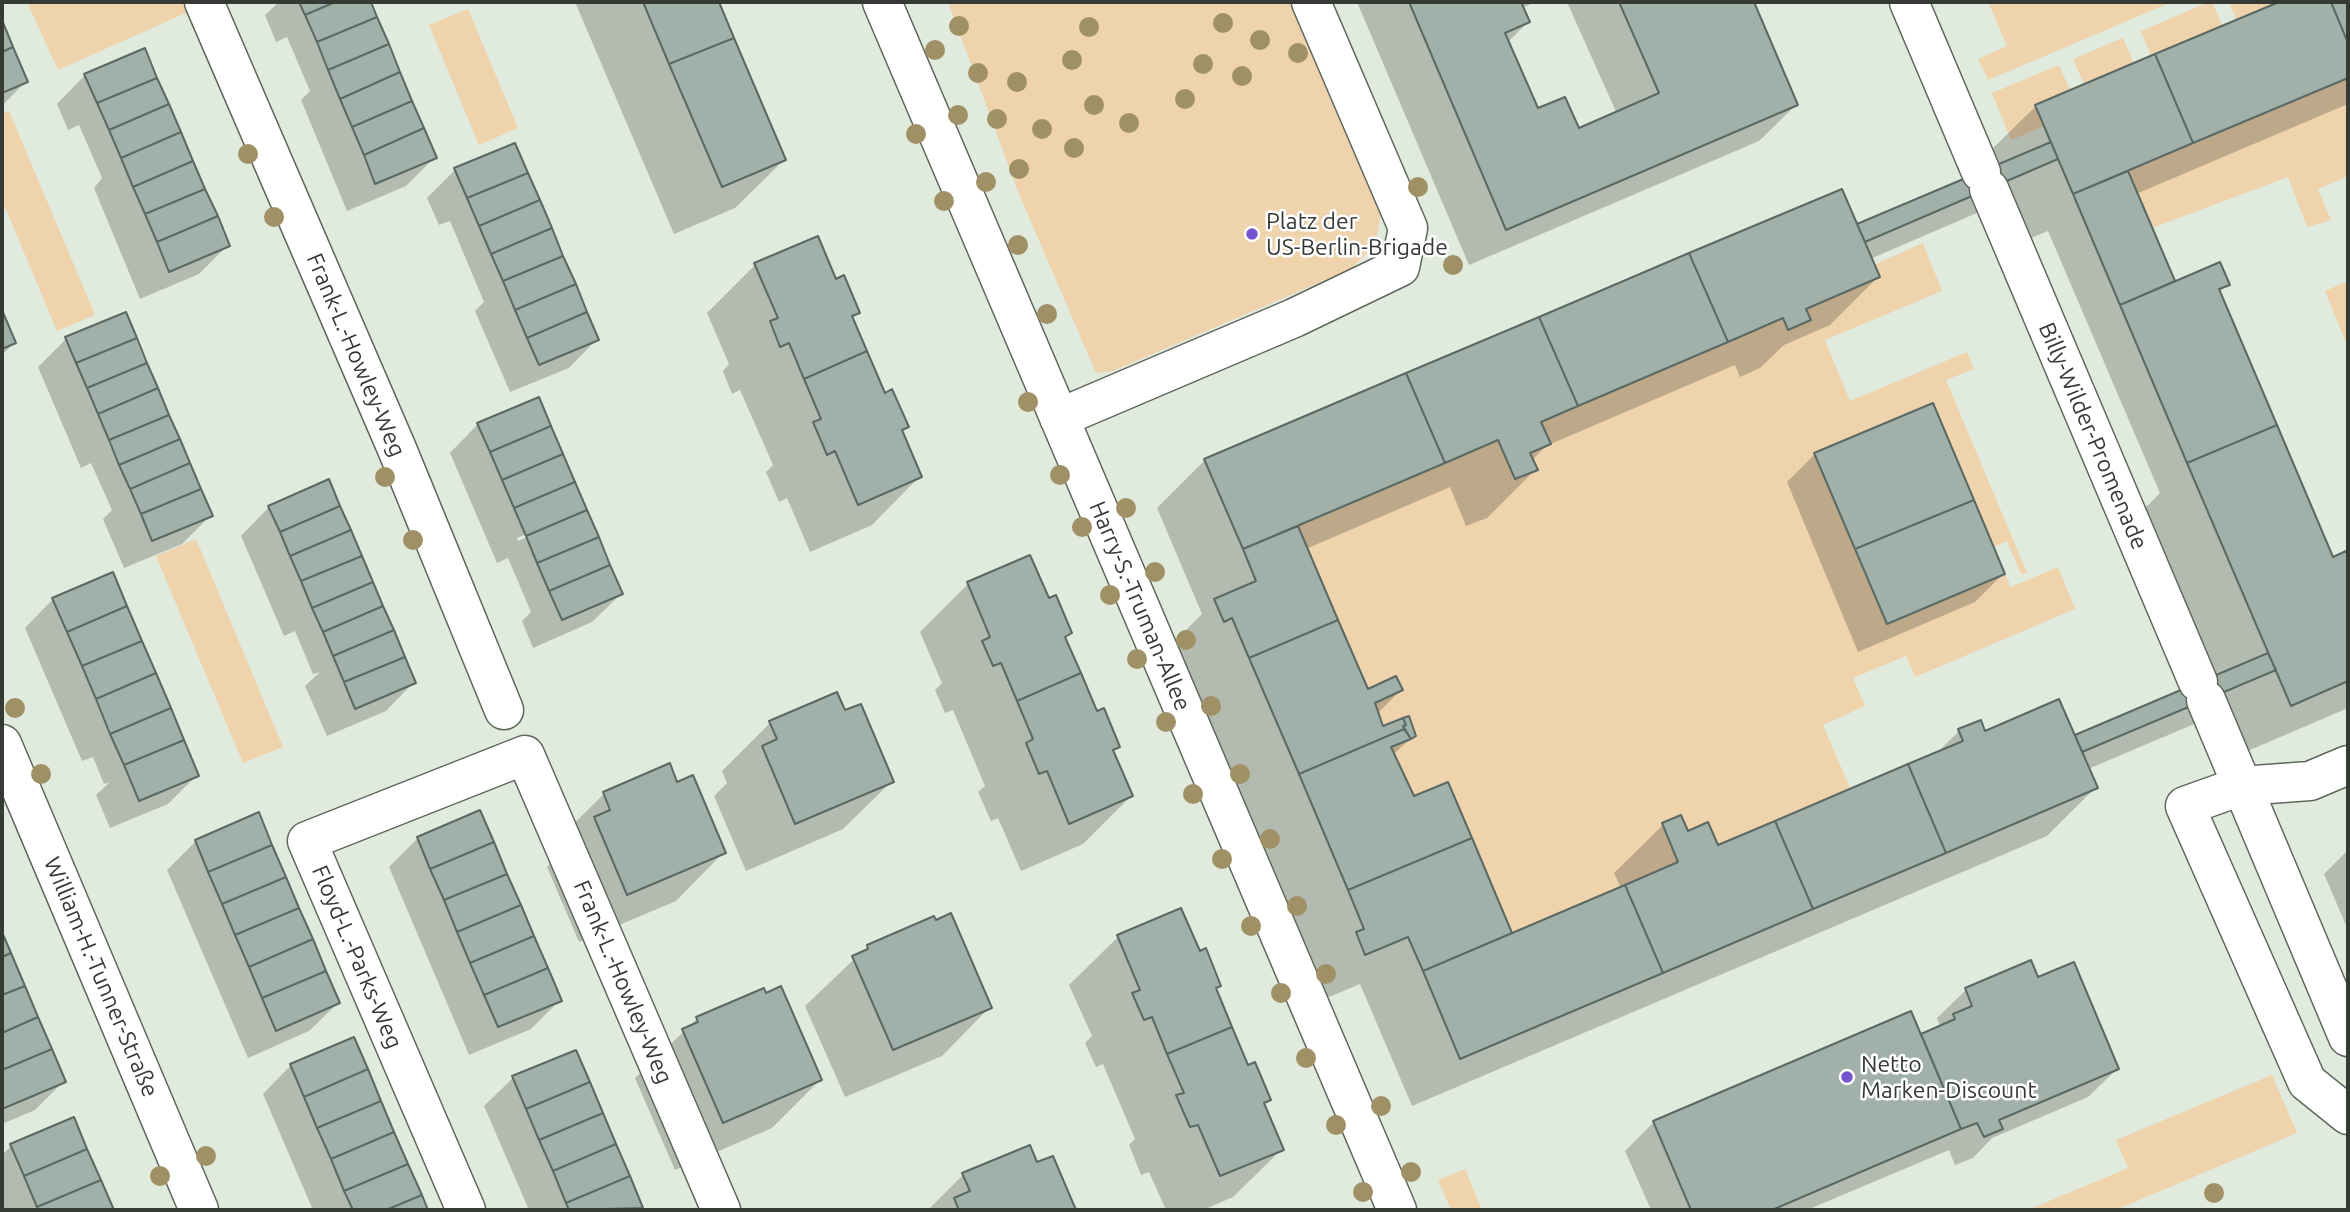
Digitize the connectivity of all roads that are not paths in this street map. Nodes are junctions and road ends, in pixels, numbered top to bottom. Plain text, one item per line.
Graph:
1 (204, 2) edge
2 (883, 2) edge
3 (1311, 2) edge
4 (1909, 2) edge
5 (1059, 418) junction
6 (504, 710) dead end
7 (2, 744) edge
8 (525, 755) joint
9 (2348, 765) edge
10 (2241, 786) junction
11 (2348, 1037) edge
12 (2348, 1115) edge
13 (200, 1210) edge
14 (466, 1210) edge
15 (721, 1210) edge
16 (1397, 1210) edge

1 - 6 street, Frank-L.-Howley-Weg
2 - 5 street, Harry-S.-Truman-Allee
3 - 5 street
4 - 10 street, Billy-Wilder-Promenade
5 - 16 street, Harry-S.-Truman-Allee
7 - 13 street, William-H.-Tunner-Straße
8 - 14 street, Floyd-L.-Parks-Weg
8 - 15 street, Frank-L.-Howley-Weg
9 - 10 street
10 - 11 street, Billy-Wilder-Promenade
10 - 12 street

